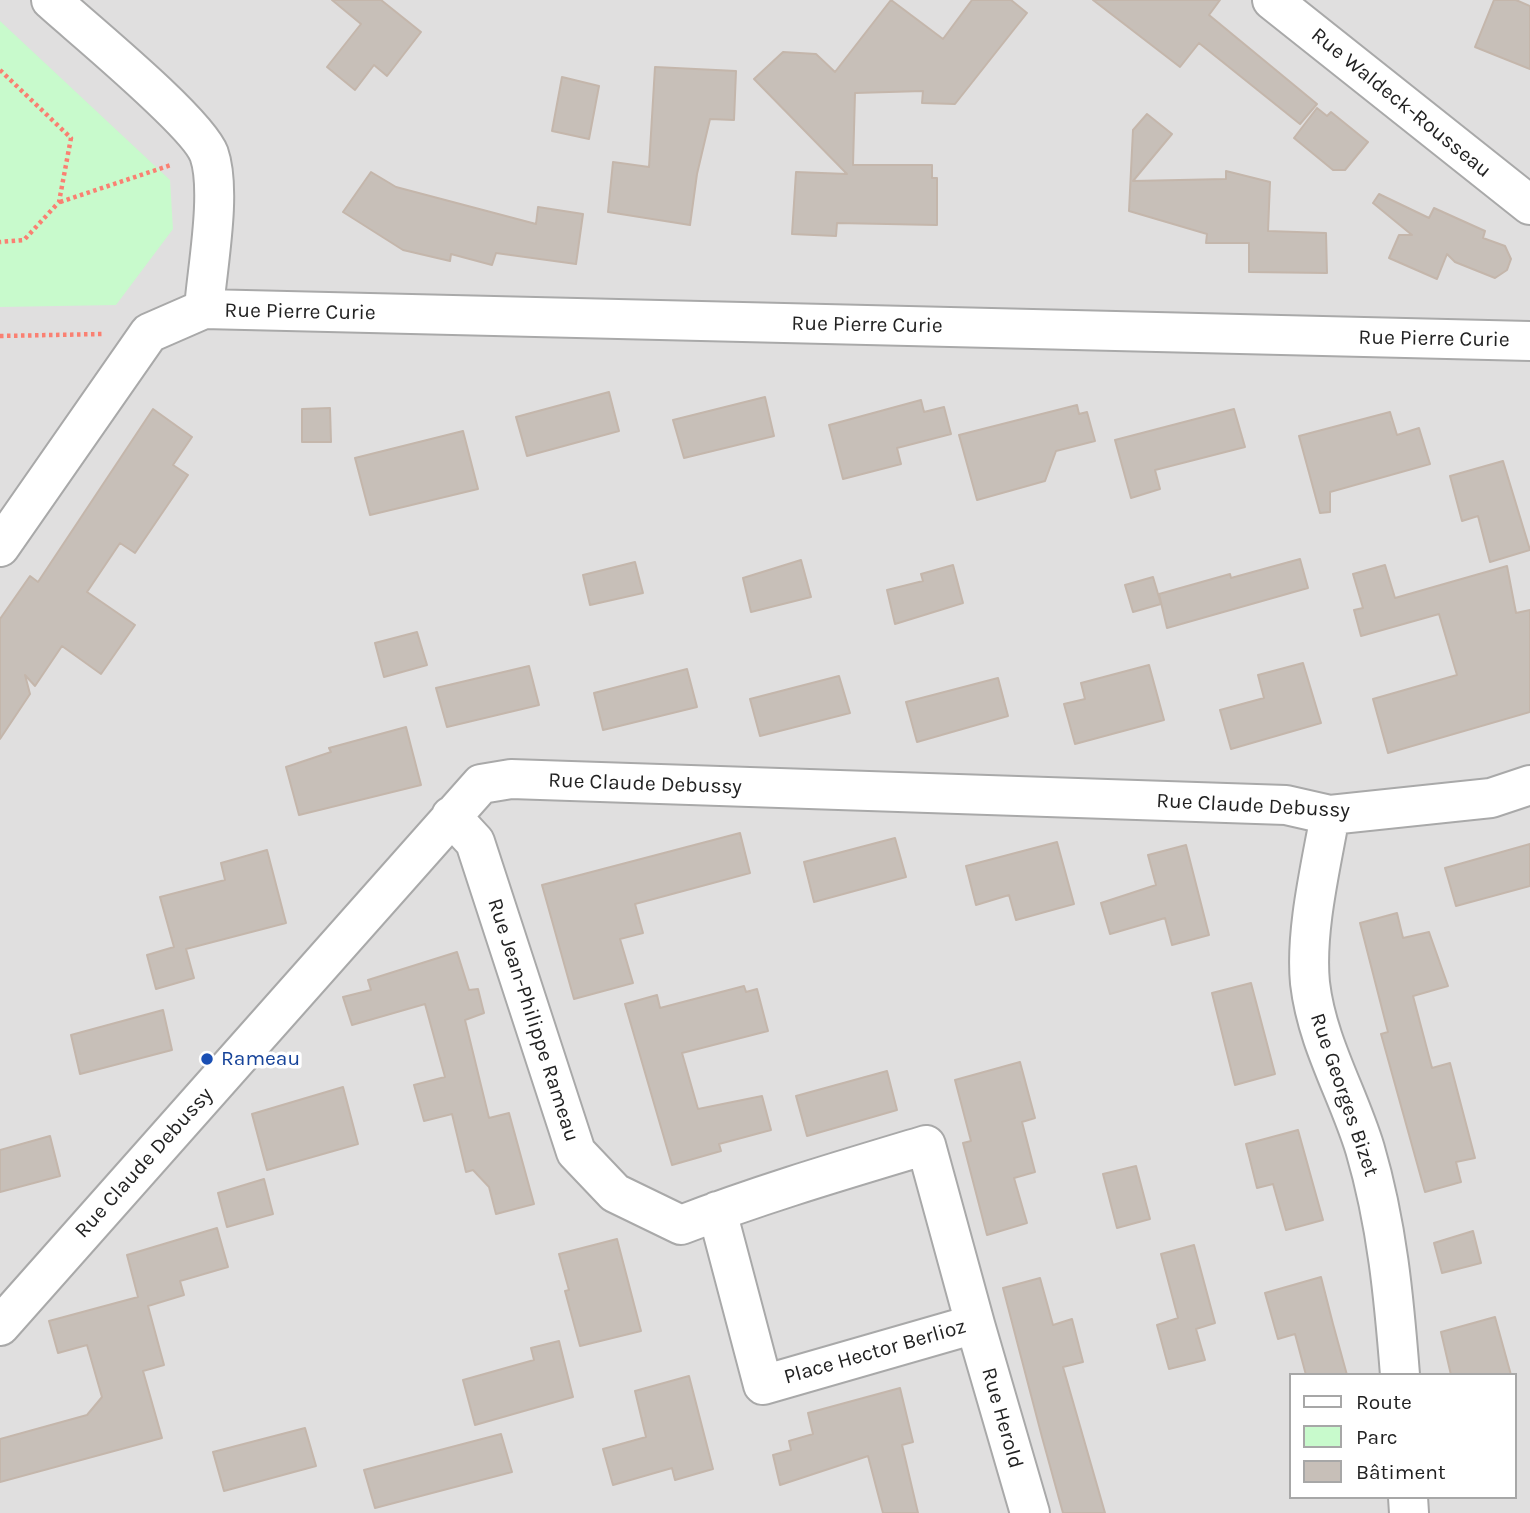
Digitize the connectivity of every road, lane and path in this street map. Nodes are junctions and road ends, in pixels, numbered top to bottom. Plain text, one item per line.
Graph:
1 (51, 0) edge
2 (1272, 0) edge
3 (0, 70) edge
4 (208, 153) junction
5 (59, 202) junction
6 (1530, 205) edge
7 (0, 242) edge
8 (204, 309) junction
9 (149, 333) junction
10 (0, 336) edge
11 (1530, 341) edge
12 (0, 547) edge
13 (1530, 785) edge
14 (1330, 815) junction
15 (451, 816) junction
16 (717, 1211) junction
17 (975, 1324) junction
18 (0, 1326) edge
19 (1400, 1373) edge
20 (1030, 1513) edge

1 - 4 street
2 - 6 street, Rue Waldeck-Rousseau
3 - 5 path
4 - 5 path
4 - 8 street, Rue Pierre Curie
5 - 7 path
8 - 9 street, Rue Pierre Curie
8 - 11 street, Rue Pierre Curie
9 - 10 path
9 - 12 street
13 - 14 street, Rue Claude Debussy
14 - 15 street, Rue Claude Debussy
14 - 19 street, Rue Georges Bizet
15 - 16 street, Rue Jean-Philippe Rameau
15 - 18 street, Rue Claude Debussy
16 - 17 street, Place Hector Berlioz
16 - 17 street, Place Hector Berlioz
17 - 20 street, Rue Herold

